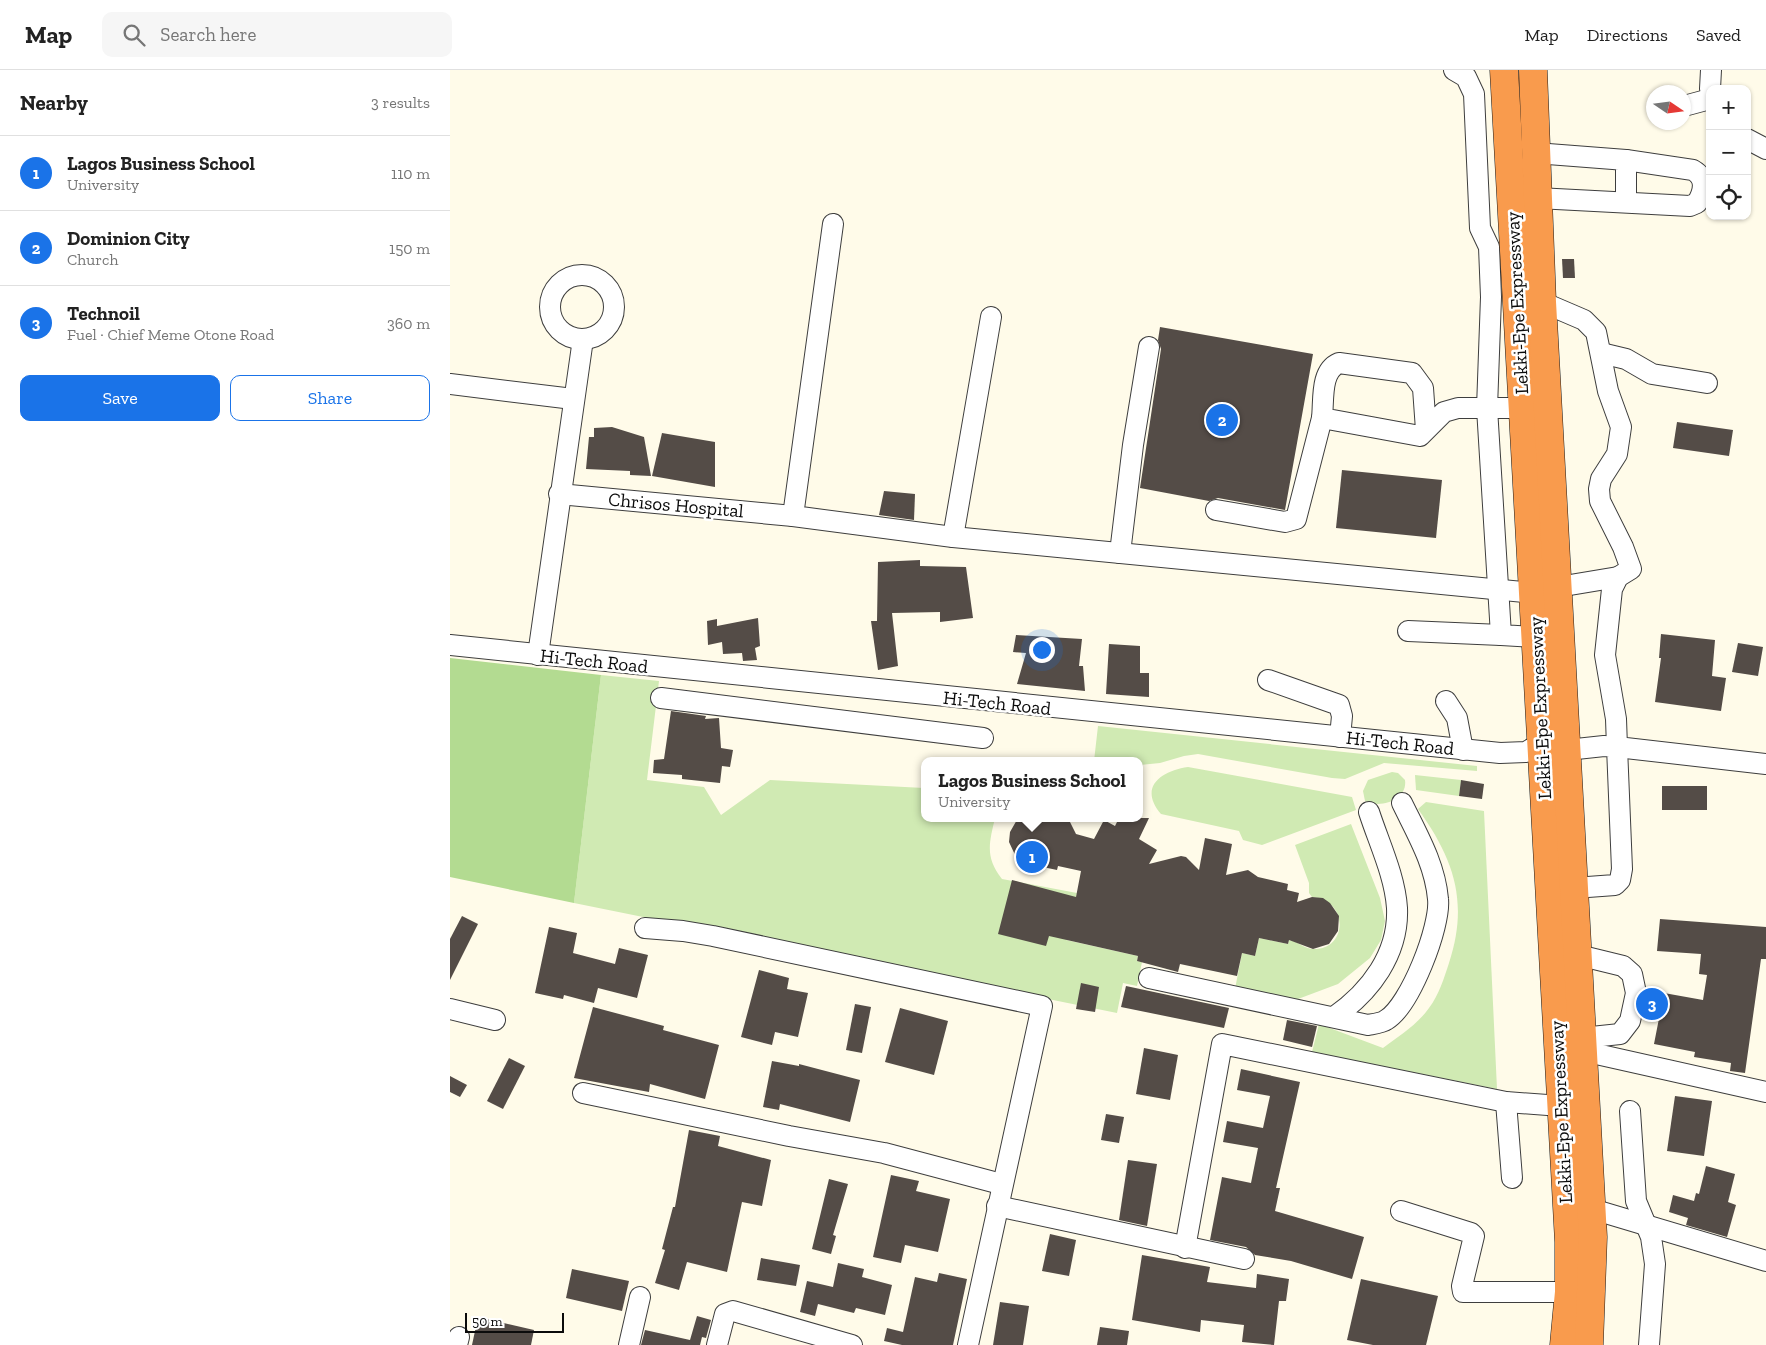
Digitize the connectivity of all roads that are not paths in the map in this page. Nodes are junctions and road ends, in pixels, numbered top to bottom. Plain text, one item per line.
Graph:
1 (1454, 70) edge
2 (1504, 70) edge
3 (1533, 70) edge
4 (1711, 70) edge
5 (1710, 85) edge
6 (1706, 100) edge
7 (1691, 104) edge
8 (1751, 141) edge
9 (1766, 149) edge
10 (1535, 153) junction
11 (1626, 160) junction
12 (1537, 198) junction
13 (1626, 202) junction
14 (833, 224) dead end
15 (1542, 302) junction
16 (990, 318) dead end
17 (583, 339) dead end
18 (1149, 346) dead end
19 (1601, 353) junction
20 (1707, 383) dead end
21 (450, 384) edge
22 (573, 399) junction
23 (1487, 408) junction
24 (1524, 408) junction
25 (1322, 418) junction
26 (1426, 430) junction
27 (559, 494) junction
28 (1216, 510) dead end
29 (792, 516) junction
30 (953, 537) junction
31 (1120, 553) junction
32 (1618, 577) junction
33 (1546, 590) junction
34 (1497, 591) junction
35 (1408, 631) dead end
36 (1501, 635) junction
37 (1536, 636) junction
38 (450, 645) edge
39 (538, 655) junction
40 (1268, 680) dead end
41 (661, 698) dead end
42 (1446, 701) dead end
43 (1340, 737) junction
44 (983, 738) dead end
45 (1541, 743) junction
46 (1617, 747) junction
47 (1463, 750) junction
48 (1566, 750) junction
49 (1766, 764) edge
50 (1402, 803) dead end
51 (1369, 812) dead end
52 (1574, 888) junction
53 (645, 928) dead end
54 (1578, 955) junction
55 (1149, 978) dead end
56 (450, 1009) edge
57 (1334, 1017) junction
58 (495, 1020) dead end
59 (1583, 1044) junction
60 (1766, 1092) edge
61 (583, 1093) dead end
62 (1506, 1102) junction
63 (1561, 1106) junction
64 (1630, 1111) dead end
65 (1512, 1178) dead end
66 (1001, 1184) junction
67 (997, 1206) junction
68 (1592, 1209) junction
69 (1401, 1212) dead end
70 (1647, 1226) junction
71 (1186, 1248) junction
72 (1244, 1259) dead end
73 (1766, 1261) edge
74 (1569, 1292) junction
75 (640, 1297) dead end
76 (628, 1345) edge
77 (717, 1345) edge
78 (852, 1345) edge
79 (968, 1345) edge
80 (1564, 1345) edge
81 (1589, 1345) edge
82 (1649, 1345) edge

1 - 23 street
2 - 24 highway, Lekki-Epe Expressway
3 - 10 highway, Lekki-Epe Expressway
4 - 5 street
6 - 7 street
8 - 9 street
10 - 11 street
10 - 12 highway, Lekki-Epe Expressway
11 - 13 street
11 - 13 street
12 - 13 street
12 - 15 highway, Lekki-Epe Expressway
14 - 29 street
15 - 19 street
15 - 33 highway, Lekki-Epe Expressway
16 - 30 street
17 - 22 street
18 - 31 street
19 - 20 street
19 - 32 street
21 - 22 street
22 - 27 street
23 - 24 street
23 - 26 street
23 - 34 street
24 - 33 highway, Lekki-Epe Expressway
25 - 26 street
25 - 26 street
25 - 28 street
27 - 29 street, Chrisos Hospital
27 - 39 street
29 - 30 street, Chrisos Hospital
30 - 31 street, Chrisos Hospital
31 - 34 street, Chrisos Hospital
32 - 33 street, Chrisos Hospital
32 - 46 street
33 - 34 street, Chrisos Hospital
33 - 37 highway, Lekki-Epe Expressway
33 - 48 highway, Lekki-Epe Expressway
34 - 36 street
35 - 36 street
36 - 37 street
37 - 45 highway, Lekki-Epe Expressway
38 - 39 street, Hi-Tech Road
39 - 43 street, Hi-Tech Road
40 - 43 street
41 - 44 street
42 - 47 street
43 - 47 street, Hi-Tech Road
45 - 47 street, Hi-Tech Road
45 - 63 highway, Lekki-Epe Expressway
46 - 48 street
46 - 49 street
46 - 52 street
48 - 52 highway, Lekki-Epe Expressway
50 - 57 street
51 - 57 street
52 - 54 highway, Lekki-Epe Expressway
53 - 66 street
54 - 59 highway, Lekki-Epe Expressway
54 - 59 street
55 - 57 street
56 - 58 street
59 - 60 street
59 - 68 highway, Lekki-Epe Expressway
61 - 66 street
62 - 63 street
62 - 65 street
62 - 71 street
63 - 74 highway, Lekki-Epe Expressway
64 - 70 street
66 - 67 street
67 - 71 street
67 - 79 street
68 - 70 street
68 - 81 highway, Lekki-Epe Expressway
69 - 74 street
70 - 73 street
70 - 82 street
71 - 72 street
74 - 80 highway, Lekki-Epe Expressway
75 - 76 street
77 - 78 street

